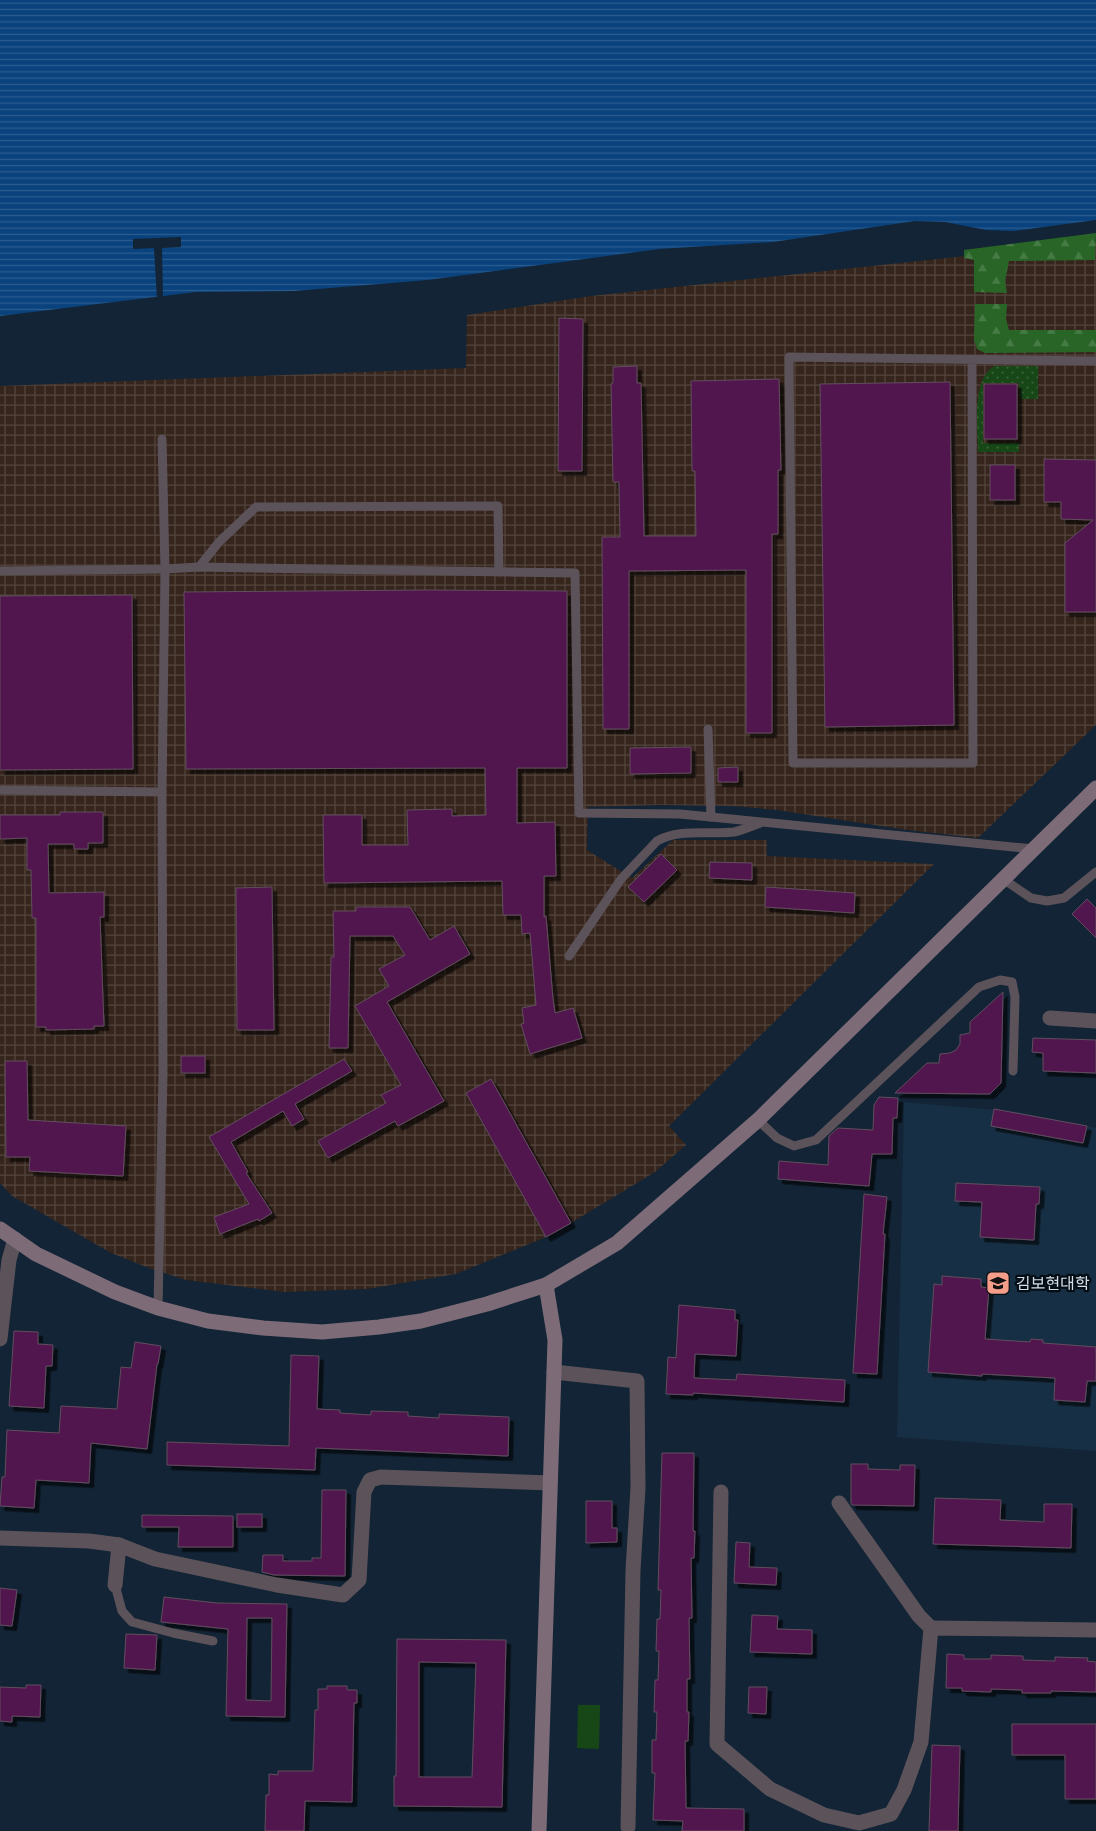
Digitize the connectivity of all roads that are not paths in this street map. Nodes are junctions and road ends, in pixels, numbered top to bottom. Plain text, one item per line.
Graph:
1 (972, 360) junction
2 (1096, 361) edge
3 (162, 439) dead end
4 (198, 567) junction
5 (165, 570) junction
6 (0, 571) edge
7 (499, 572) junction
8 (708, 729) dead end
9 (1096, 788) edge
10 (0, 790) edge
11 (162, 792) junction
12 (711, 817) junction
13 (763, 822) junction
14 (1034, 849) junction
15 (1096, 872) edge
16 (1003, 879) junction
17 (569, 956) dead end
18 (1050, 1018) dead end
19 (1096, 1022) edge
20 (1013, 1071) dead end
21 (758, 1120) junction
22 (0, 1229) edge
23 (15, 1239) junction
24 (0, 1253) edge
25 (546, 1285) junction
26 (158, 1308) junction
27 (0, 1339) edge
28 (554, 1372) junction
29 (550, 1483) junction
30 (721, 1492) dead end
31 (840, 1503) dead end
32 (0, 1538) edge
33 (120, 1544) junction
34 (115, 1585) joint
35 (930, 1628) junction
36 (1096, 1630) edge
37 (213, 1641) dead end
38 (628, 1827) dead end
39 (539, 1831) edge

1 - 1 lane
1 - 2 lane
3 - 5 lane
4 - 5 lane
4 - 7 lane
4 - 7 lane
5 - 6 lane
5 - 11 lane
7 - 12 lane
8 - 12 lane
9 - 14 main road
10 - 11 lane
11 - 26 lane
12 - 13 lane
13 - 14 lane
13 - 17 lane
14 - 16 main road
15 - 16 lane
16 - 21 main road
18 - 19 street
20 - 21 lane
21 - 25 main road
22 - 23 main road
23 - 24 street
23 - 26 main road
23 - 27 street
25 - 26 main road
25 - 28 main road
28 - 29 main road
28 - 38 street
29 - 33 street
29 - 39 main road
30 - 35 street
31 - 35 street
32 - 33 street
33 - 34 street
34 - 37 lane
35 - 36 street

